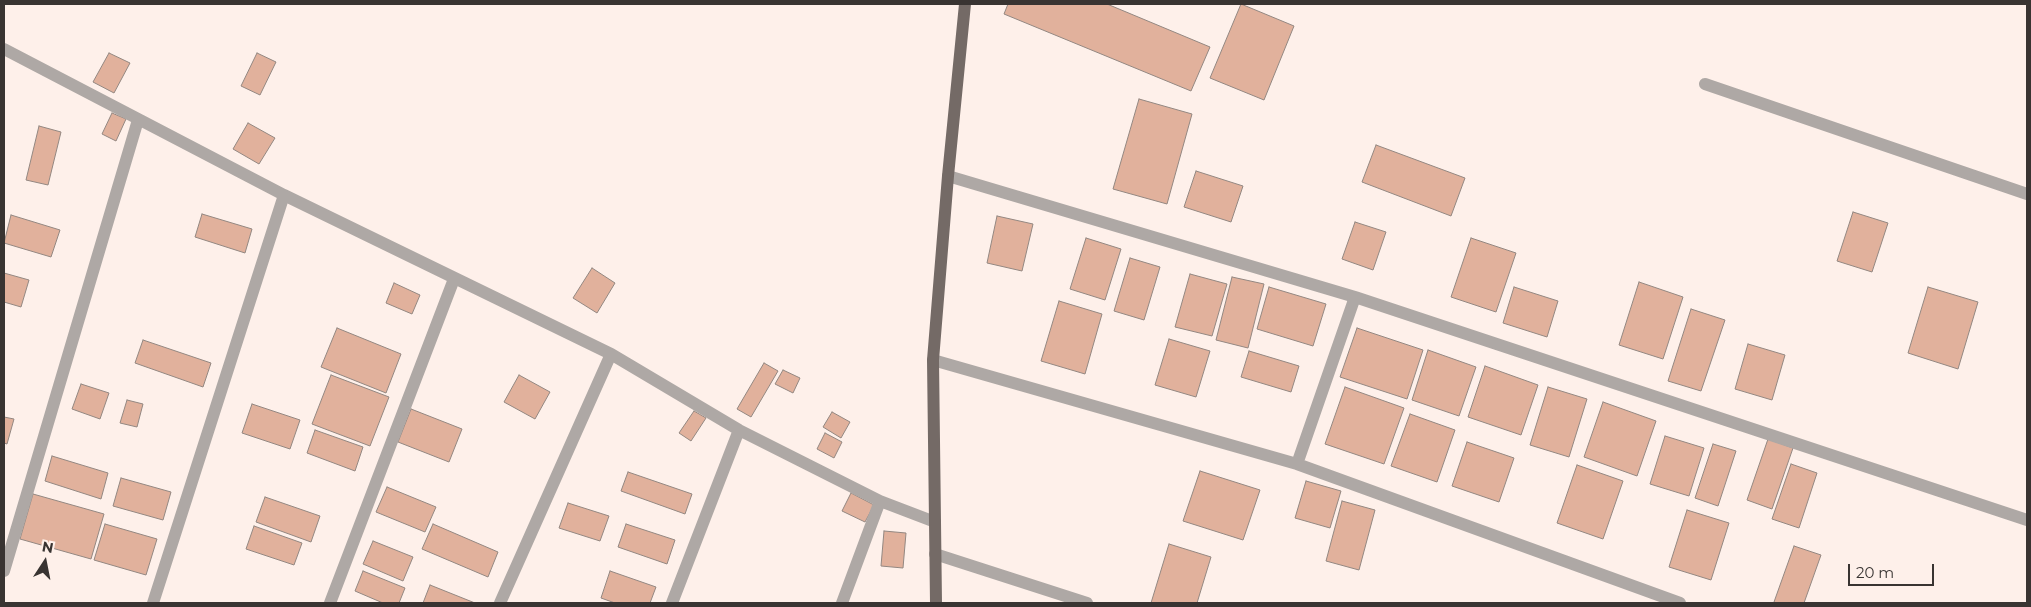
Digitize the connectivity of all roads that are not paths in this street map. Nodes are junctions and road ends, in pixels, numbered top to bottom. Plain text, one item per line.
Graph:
1 (965, 4) edge
2 (4, 49) edge
3 (1705, 84) dead end
4 (138, 120) junction
5 (948, 176) junction
6 (2027, 194) edge
7 (284, 195) junction
8 (454, 278) junction
9 (1355, 297) junction
10 (611, 354) junction
11 (933, 360) junction
12 (739, 430) junction
13 (1297, 464) junction
14 (880, 501) junction
15 (2027, 520) edge
16 (935, 522) junction
17 (935, 554) junction
18 (4, 571) edge
19 (153, 603) edge
20 (330, 603) edge
21 (500, 603) edge
22 (672, 603) edge
23 (842, 603) edge
24 (936, 603) edge
25 (1088, 603) edge
26 (1680, 603) edge

1 - 5 main road
2 - 4 street
3 - 6 street
4 - 7 street
4 - 18 street
5 - 9 street
5 - 11 main road
7 - 8 street
7 - 19 street
8 - 10 street
8 - 20 street
9 - 13 street
9 - 15 street
10 - 12 street
10 - 21 street
11 - 13 street
11 - 16 main road
12 - 14 street
12 - 22 street
13 - 26 street
14 - 16 street
14 - 23 street
16 - 17 main road
17 - 24 main road
17 - 25 street

